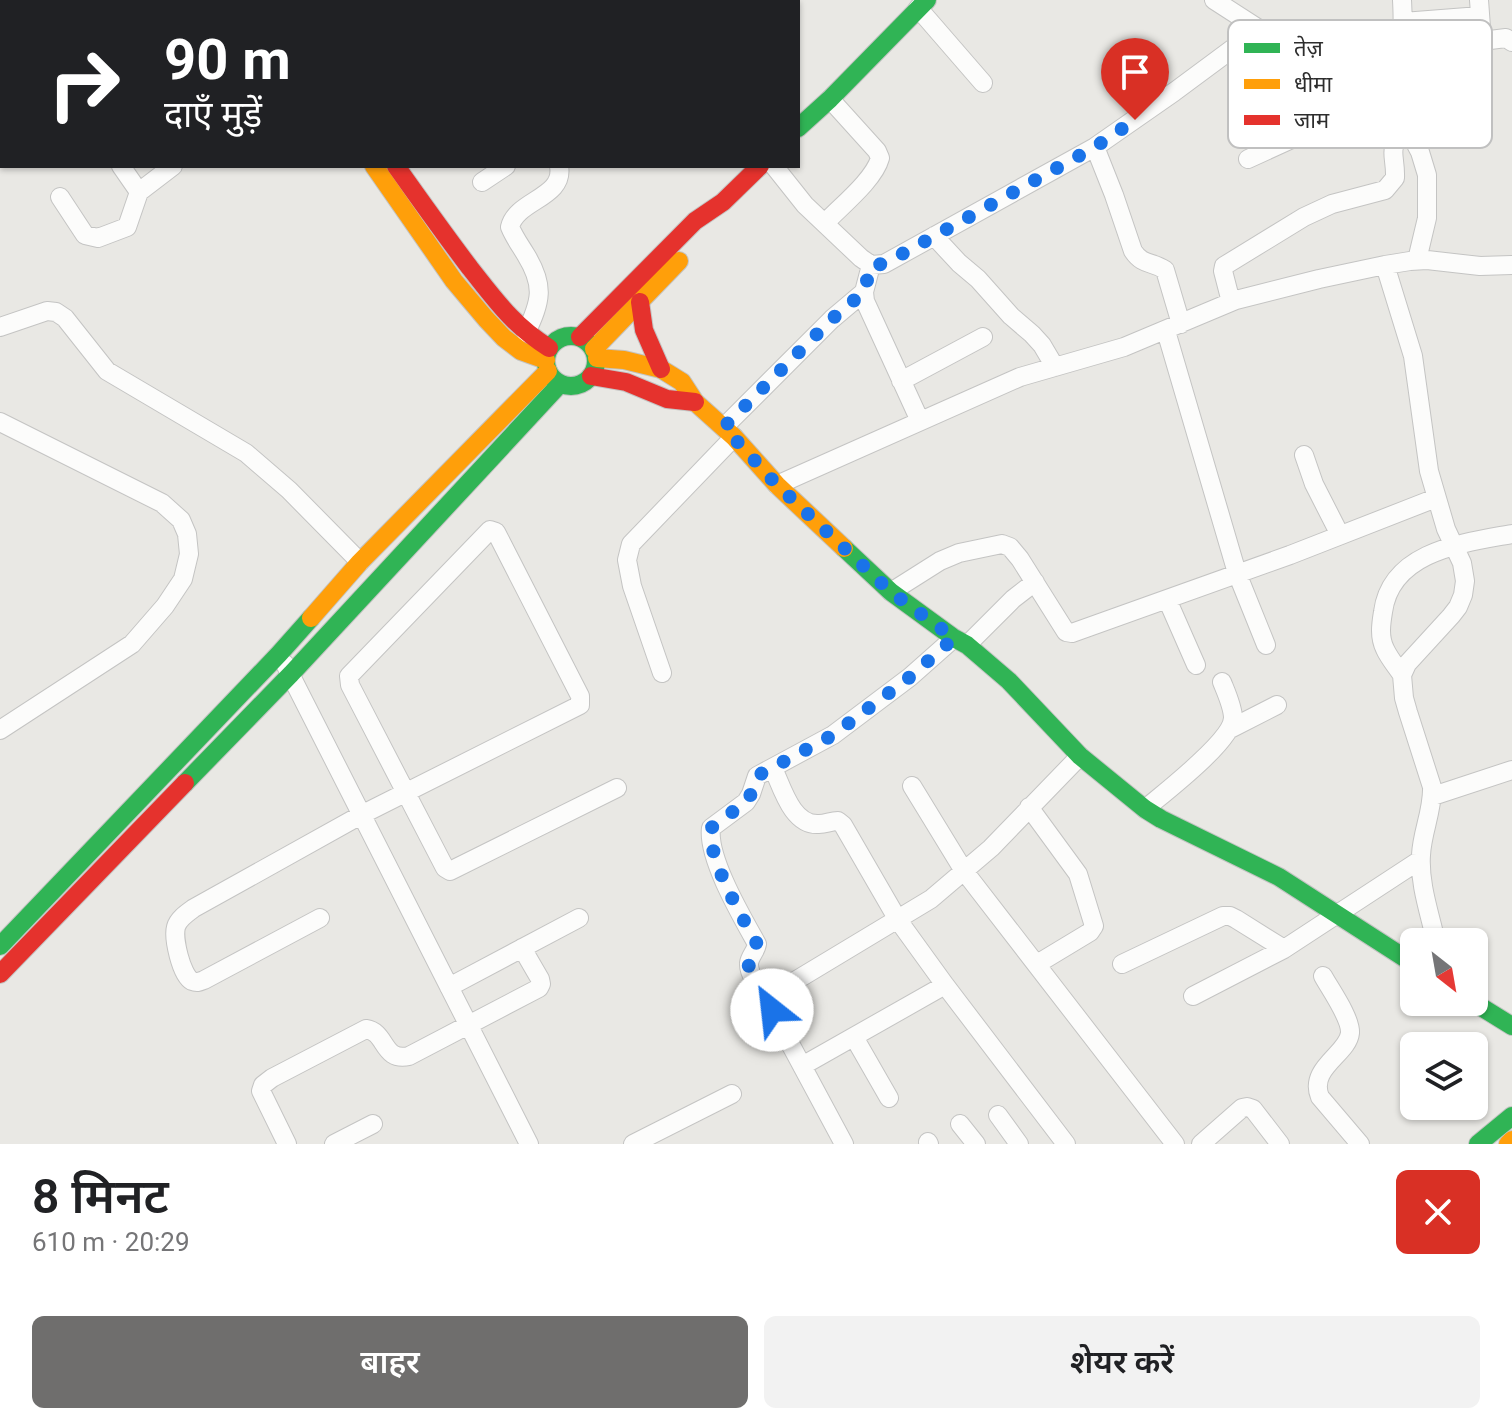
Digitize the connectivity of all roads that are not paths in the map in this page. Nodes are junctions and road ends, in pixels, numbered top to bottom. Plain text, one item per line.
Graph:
1 (1214, 0) edge
2 (1402, 0) edge
3 (923, 4) edge
4 (1479, 8) edge
5 (1245, 20) edge
6 (1403, 20) edge
7 (1414, 20) edge
8 (1492, 40) edge
9 (1512, 42) edge
10 (1228, 52) edge
11 (983, 83) dead end
12 (830, 99) junction
13 (800, 126) edge
14 (1095, 147) junction
15 (1277, 148) edge
16 (1393, 148) edge
17 (1418, 148) edge
18 (1248, 159) dead end
19 (122, 168) edge
20 (170, 168) edge
21 (375, 168) edge
22 (397, 168) edge
23 (503, 168) edge
24 (559, 168) edge
25 (758, 168) edge
26 (776, 168) edge
27 (482, 182) dead end
28 (139, 192) junction
29 (60, 197) dead end
30 (723, 202) junction
31 (825, 223) junction
32 (934, 236) junction
33 (1417, 260) junction
34 (871, 265) junction
35 (1385, 265) junction
36 (1512, 265) edge
37 (864, 292) junction
38 (640, 302) junction
39 (1231, 302) junction
40 (0, 327) edge
41 (1173, 327) junction
42 (526, 333) junction
43 (983, 337) dead end
44 (590, 355) junction
45 (550, 366) junction
46 (1055, 367) junction
47 (661, 369) junction
48 (901, 381) junction
49 (695, 402) junction
50 (920, 421) junction
51 (0, 422) edge
52 (729, 432) junction
53 (1304, 455) dead end
54 (777, 485) junction
55 (1436, 498) junction
56 (1512, 534) edge
57 (1340, 535) junction
58 (1454, 545) junction
59 (360, 562) junction
60 (1237, 573) junction
61 (1035, 582) junction
62 (891, 592) junction
63 (1167, 599) junction
64 (960, 641) junction
65 (1266, 645) dead end
66 (279, 654) junction
67 (1196, 665) dead end
68 (662, 673) dead end
69 (291, 674) junction
70 (1402, 675) junction
71 (1222, 682) dead end
72 (1277, 705) dead end
73 (1230, 729) junction
74 (0, 730) edge
75 (1080, 756) junction
76 (773, 768) junction
77 (1512, 770) edge
78 (912, 786) dead end
79 (617, 788) dead end
80 (406, 792) junction
81 (1433, 796) junction
82 (1029, 807) junction
83 (1145, 809) junction
84 (361, 815) junction
85 (1420, 860) junction
86 (964, 871) junction
87 (1338, 914) junction
88 (320, 918) dead end
89 (579, 918) dead end
90 (898, 920) junction
91 (1433, 928) edge
92 (0, 946) edge
93 (522, 948) junction
94 (1284, 949) junction
95 (1400, 955) edge
96 (1037, 964) junction
97 (1122, 964) dead end
98 (0, 974) edge
99 (1323, 976) dead end
100 (945, 985) junction
101 (449, 987) junction
102 (1193, 996) dead end
103 (770, 1001) junction
104 (1488, 1011) edge
105 (468, 1026) junction
106 (1512, 1026) edge
107 (854, 1037) junction
108 (802, 1066) junction
109 (732, 1094) dead end
110 (889, 1098) dead end
111 (998, 1115) dead end
112 (1512, 1116) edge
113 (373, 1124) dead end
114 (960, 1124) dead end
115 (287, 1144) edge
116 (334, 1144) edge
117 (529, 1144) edge
118 (633, 1144) edge
119 (844, 1144) edge
120 (976, 1144) edge
121 (1019, 1144) edge
122 (1066, 1144) edge
123 (1175, 1144) edge
124 (1201, 1144) edge
125 (1280, 1144) edge
126 (1360, 1144) edge
127 (1478, 1144) edge

1 - 5 street
2 - 6 street
3 - 11 street
3 - 12 main road
4 - 7 street
8 - 9 street
10 - 14 street
12 - 13 main road
12 - 31 street
14 - 32 street
14 - 41 street
15 - 18 street
16 - 39 street
17 - 33 street
19 - 28 street
20 - 28 street
21 - 45 main road
22 - 42 main road
23 - 27 street
24 - 42 street
25 - 30 main road
26 - 31 street
28 - 29 street
30 - 38 main road
30 - 44 main road
31 - 34 street
32 - 34 street
32 - 46 street
33 - 35 street
33 - 36 street
34 - 37 street
35 - 39 street
35 - 55 street
37 - 48 street
37 - 52 street
38 - 44 main road
38 - 47 main road
39 - 41 street
40 - 59 street
41 - 46 street
41 - 60 street
42 - 45 main road
43 - 48 street
44 - 45 main road
44 - 45 main road
44 - 47 main road
44 - 49 main road
45 - 59 main road
45 - 69 main road
46 - 50 street
47 - 49 main road
48 - 50 street
49 - 52 main road
50 - 54 street
51 - 74 street
52 - 54 main road
52 - 68 street
53 - 57 street
54 - 62 main road
55 - 57 street
55 - 58 street
56 - 58 street
57 - 60 street
58 - 70 street
58 - 70 street
59 - 66 main road
60 - 63 street
60 - 65 street
61 - 62 street
61 - 63 street
61 - 64 street
62 - 64 main road
63 - 67 street
64 - 75 main road
64 - 76 street
66 - 69 street
66 - 92 main road
69 - 84 street
69 - 98 main road
70 - 81 street
71 - 73 street
72 - 73 street
73 - 83 street
75 - 82 street
75 - 83 main road
76 - 90 street
76 - 103 street
77 - 81 street
78 - 86 street
79 - 80 street
80 - 80 street
80 - 84 street
81 - 85 street
82 - 86 street
82 - 96 street
83 - 87 main road
84 - 88 street
84 - 101 street
85 - 87 street
85 - 91 street
86 - 90 street
86 - 96 street
87 - 94 street
87 - 95 main road
89 - 93 street
90 - 100 street
90 - 103 street
93 - 101 street
93 - 105 street
94 - 97 street
94 - 102 street
96 - 123 street
99 - 126 street
100 - 107 street
100 - 122 street
101 - 105 street
103 - 108 street
104 - 106 main road
105 - 115 street
105 - 117 street
107 - 108 street
107 - 110 street
108 - 119 street
109 - 118 street
111 - 121 street
112 - 127 main road
113 - 116 street
114 - 120 street
124 - 125 street

